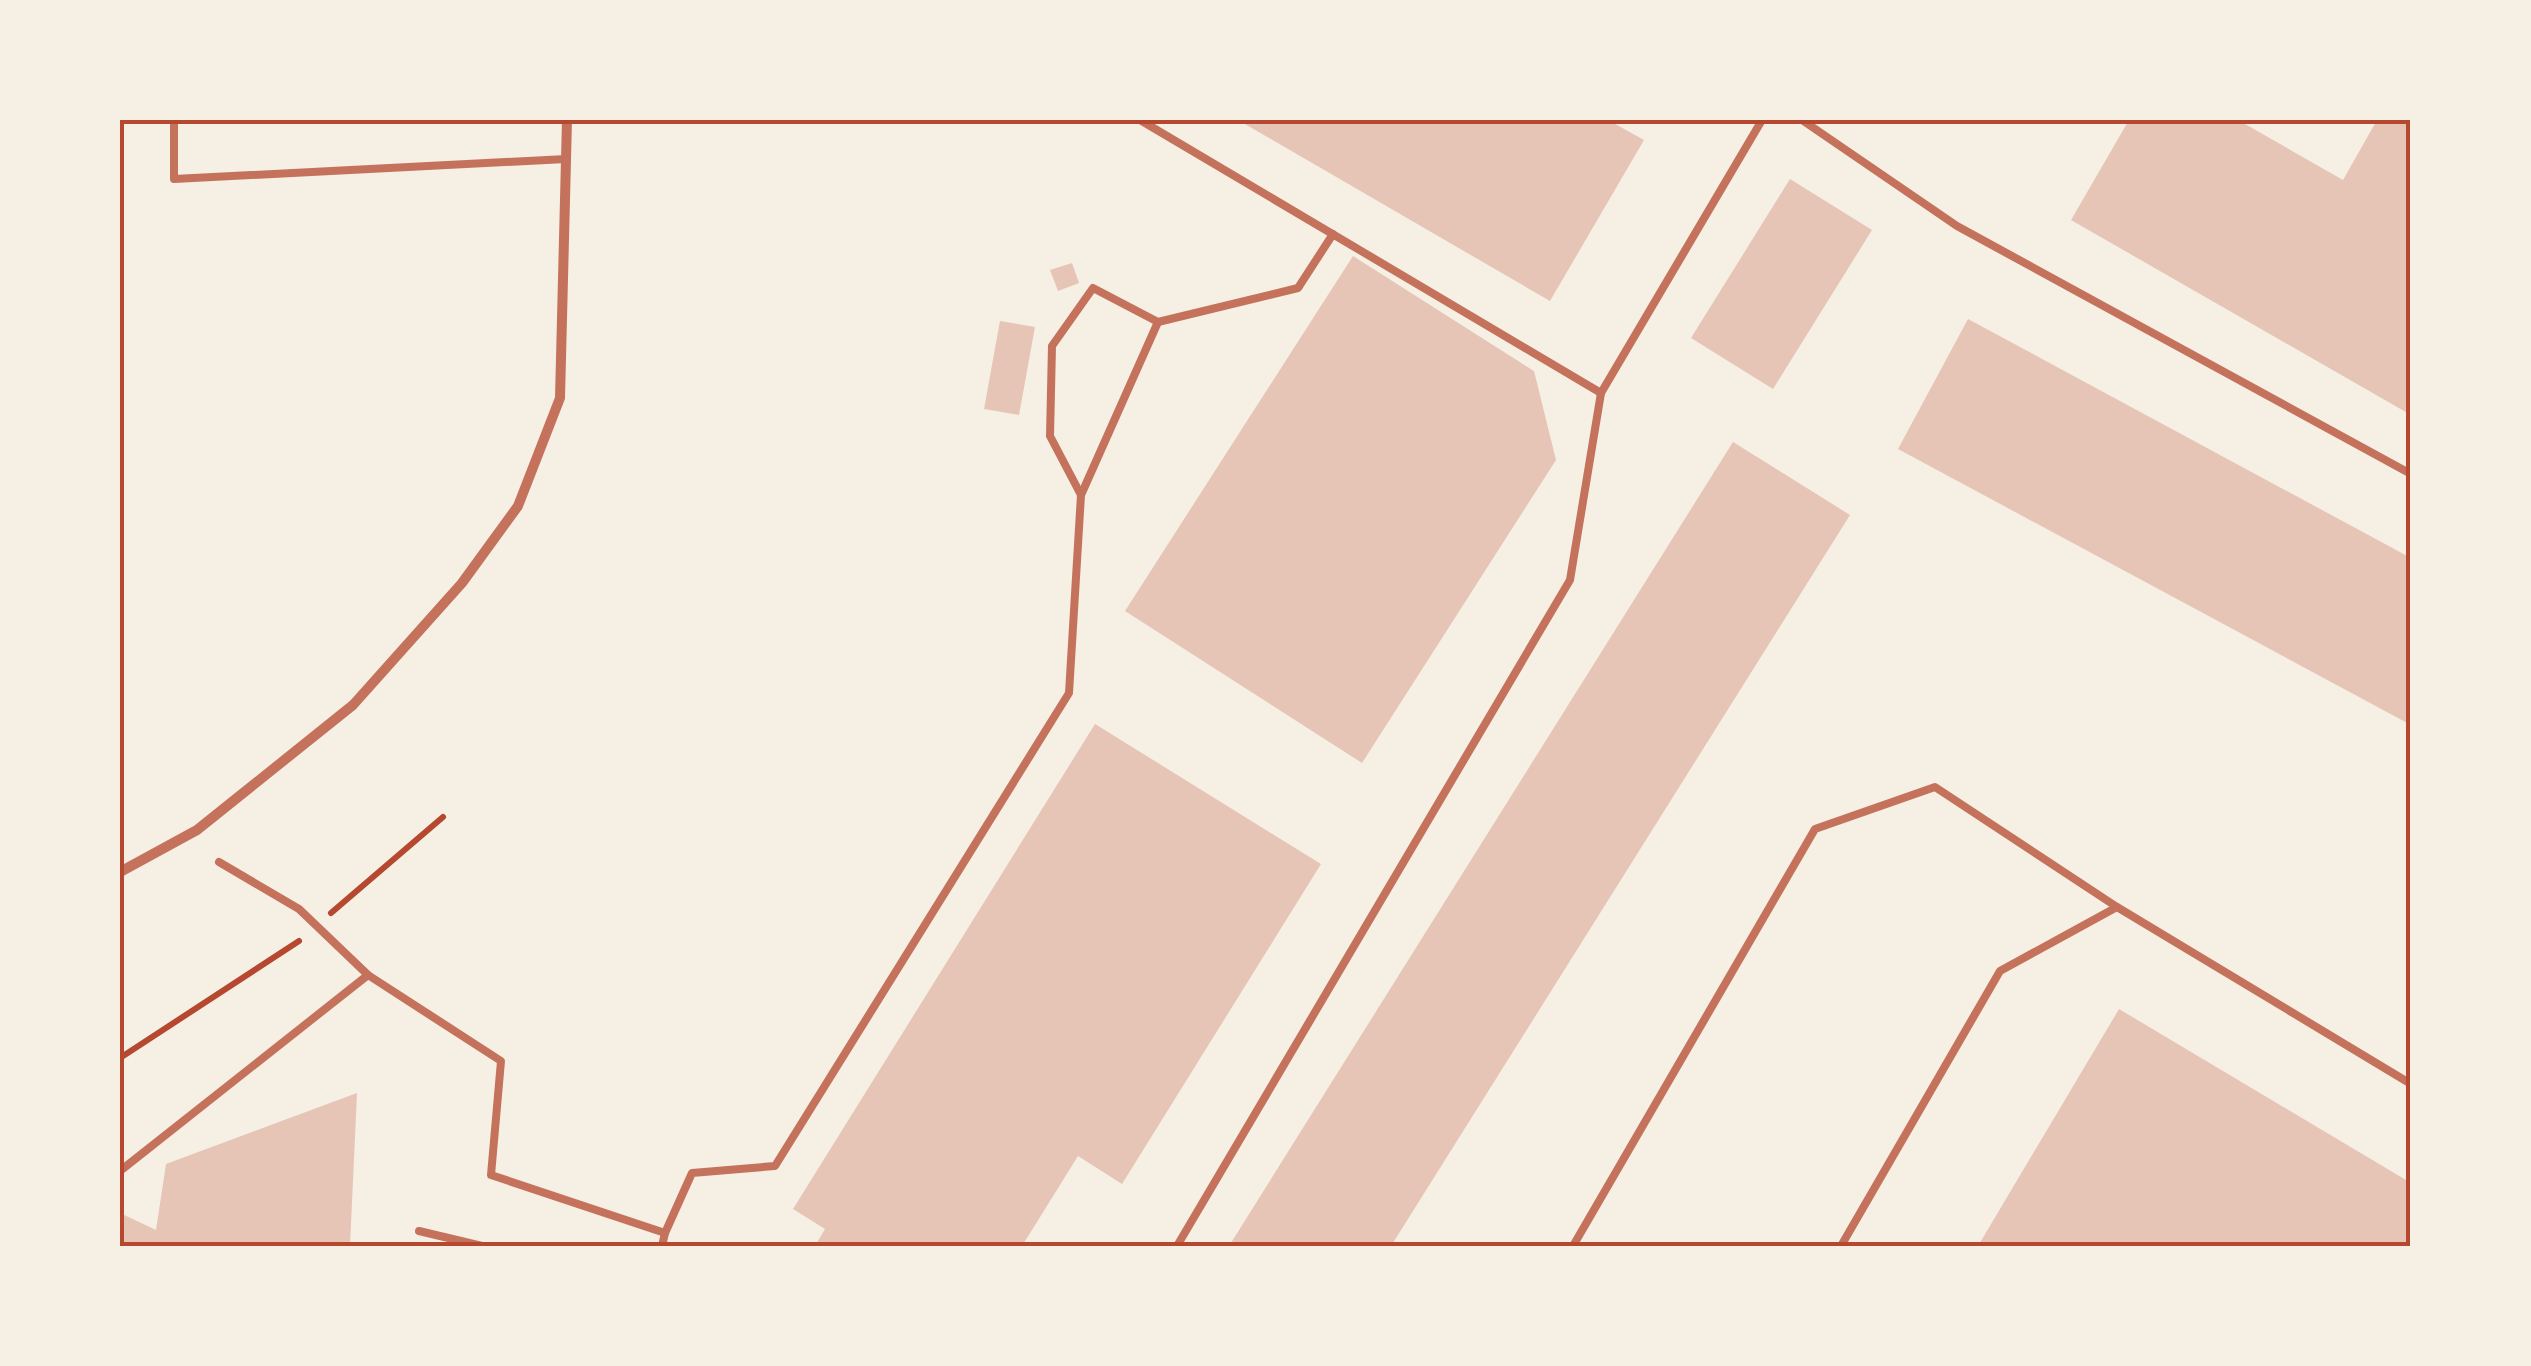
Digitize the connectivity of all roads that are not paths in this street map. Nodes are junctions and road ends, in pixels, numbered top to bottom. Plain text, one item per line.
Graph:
1 (174, 120) edge
2 (566, 120) edge
3 (1140, 120) edge
4 (1762, 120) edge
5 (1802, 120) edge
6 (566, 159) junction
7 (1332, 234) junction
8 (1158, 322) junction
9 (1601, 394) junction
10 (2411, 474) edge
11 (1081, 495) junction
12 (219, 862) dead end
13 (120, 872) edge
14 (2117, 908) junction
15 (368, 975) junction
16 (2411, 1084) edge
17 (120, 1171) edge
18 (419, 1231) dead end
19 (666, 1233) junction
20 (482, 1246) edge
21 (662, 1246) edge
22 (1177, 1246) edge
23 (1574, 1246) edge
24 (1841, 1246) edge

1 - 6 lane
2 - 6 street
3 - 7 lane
4 - 9 lane
5 - 10 lane
6 - 13 street
7 - 8 lane
7 - 9 lane
8 - 11 lane
8 - 11 lane
9 - 22 lane
11 - 19 lane
12 - 15 lane
14 - 16 lane
14 - 23 lane
14 - 24 lane
15 - 17 lane
15 - 19 lane
18 - 20 lane
19 - 21 lane

